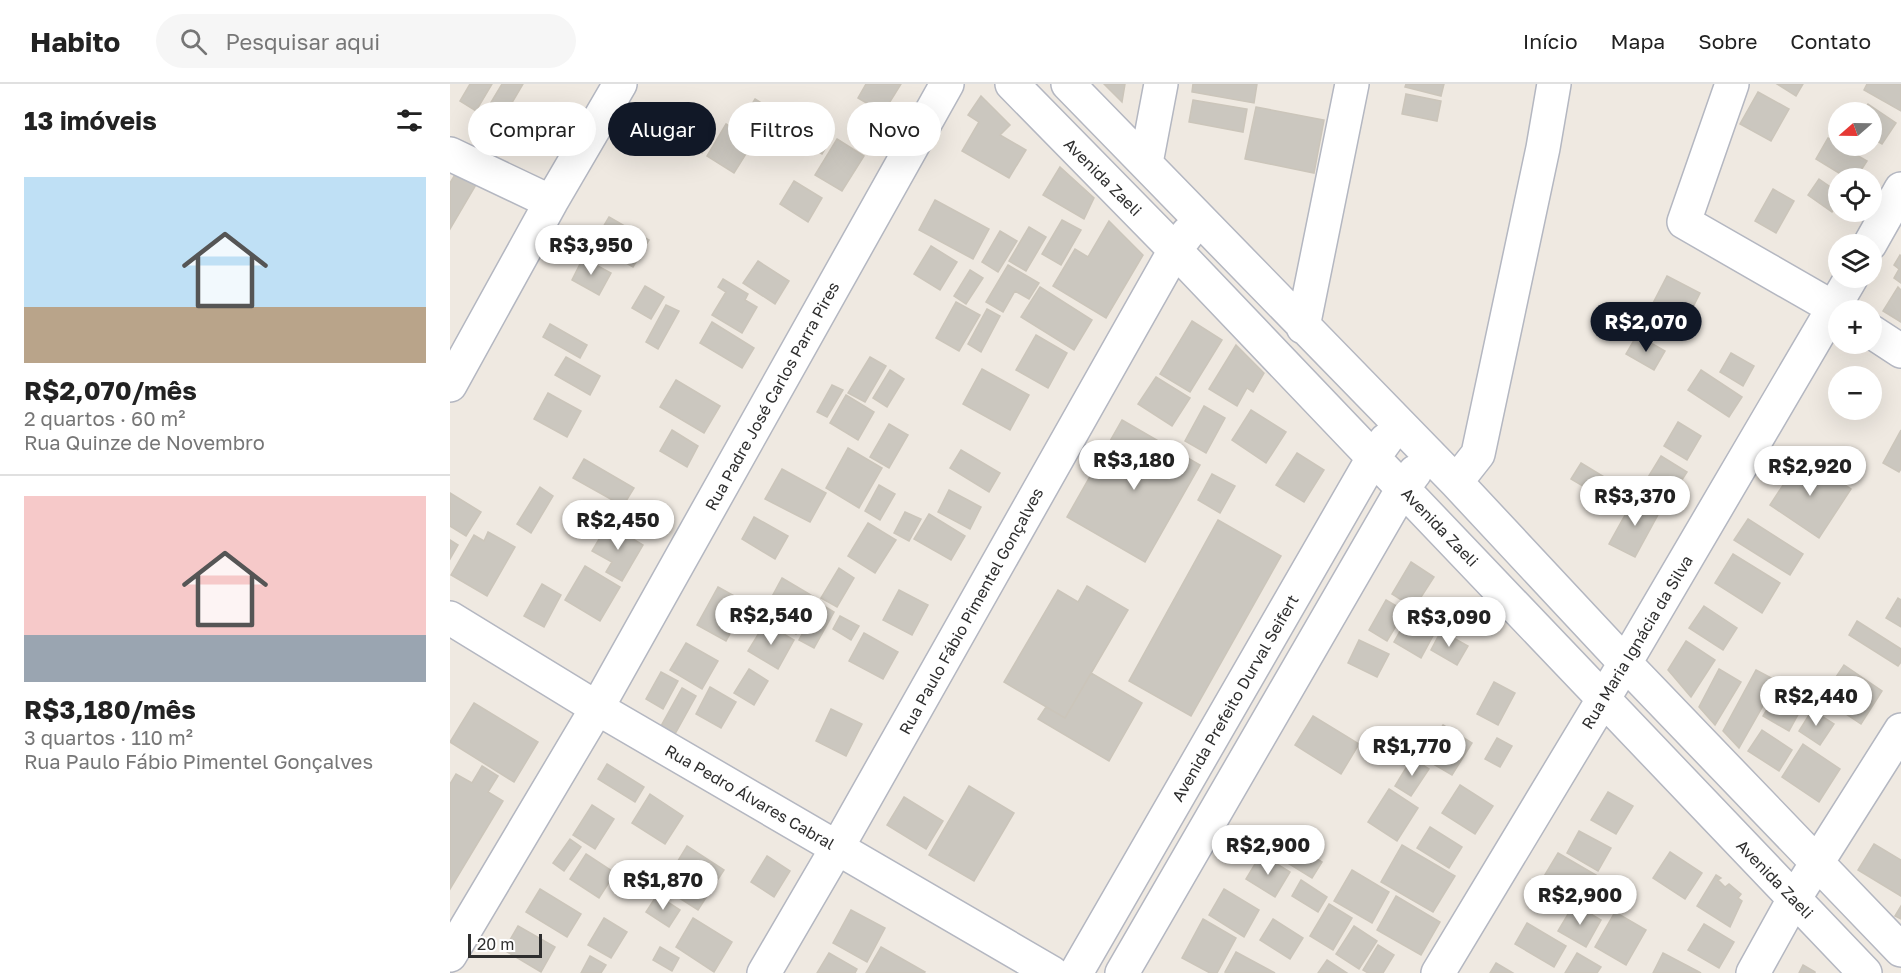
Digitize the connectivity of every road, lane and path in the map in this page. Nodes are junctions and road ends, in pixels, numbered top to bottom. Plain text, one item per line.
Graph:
1 (620, 84) edge
2 (947, 84) edge
3 (1012, 84) edge
4 (1068, 84) edge
5 (1161, 84) edge
6 (1352, 84) edge
7 (1554, 84) edge
8 (1732, 84) edge
9 (450, 154) edge
10 (1146, 164) junction
11 (1901, 189) edge
12 (551, 202) junction
13 (1199, 219) junction
14 (1876, 234) edge
15 (1175, 250) junction
16 (1828, 305) edge
17 (1828, 323) edge
18 (1303, 327) junction
19 (1882, 339) edge
20 (1901, 351) edge
21 (450, 385) edge
22 (1397, 424) junction
23 (1428, 454) junction
24 (1373, 458) junction
25 (1456, 482) junction
26 (1403, 488) junction
27 (450, 618) edge
28 (1625, 663) junction
29 (1603, 698) junction
30 (597, 708) junction
31 (1901, 730) edge
32 (837, 848) junction
33 (1816, 863) junction
34 (1794, 899) junction
35 (1901, 950) edge
36 (450, 955) edge
37 (764, 973) edge
38 (1052, 973) edge
39 (1076, 973) edge
40 (1122, 973) edge
41 (1438, 973) edge
42 (1753, 973) edge
43 (1865, 973) edge

1 - 12 street
2 - 30 street, Rua Padre José Carlos Parra Pires
3 - 15 street, Avenida Zaeli
4 - 10 street
5 - 10 street
6 - 18 street
7 - 25 street
8 - 16 street
9 - 12 street
10 - 13 street
11 - 14 street
12 - 21 street
13 - 15 street, Rua Paulo Fábio Pimentel Gonçalves
13 - 18 street
15 - 24 street, Avenida Zaeli
15 - 32 street, Rua Paulo Fábio Pimentel Gonçalves
17 - 28 street, Rua Maria Ignácia da Silva
18 - 22 street
19 - 20 street
22 - 23 street
22 - 24 street, Avenida Prefeito Durval Seifert
23 - 25 street
23 - 26 street
24 - 26 street, Avenida Zaeli
24 - 39 street, Avenida Prefeito Durval Seifert
25 - 28 street
26 - 29 street, Avenida Zaeli
26 - 40 street
27 - 30 street, Rua Pedro Álvares Cabral
28 - 29 street, Rua Maria Ignácia da Silva
28 - 33 street
29 - 34 street, Avenida Zaeli
29 - 41 street, Rua Maria Ignácia da Silva
30 - 32 street, Rua Pedro Álvares Cabral
30 - 36 street, Rua Padre José Carlos Parra Pires
31 - 33 street
32 - 37 street, Rua Paulo Fábio Pimentel Gonçalves
32 - 38 street, Rua Pedro Álvares Cabral
33 - 34 street
33 - 35 street
34 - 42 street
34 - 43 street, Avenida Zaeli

